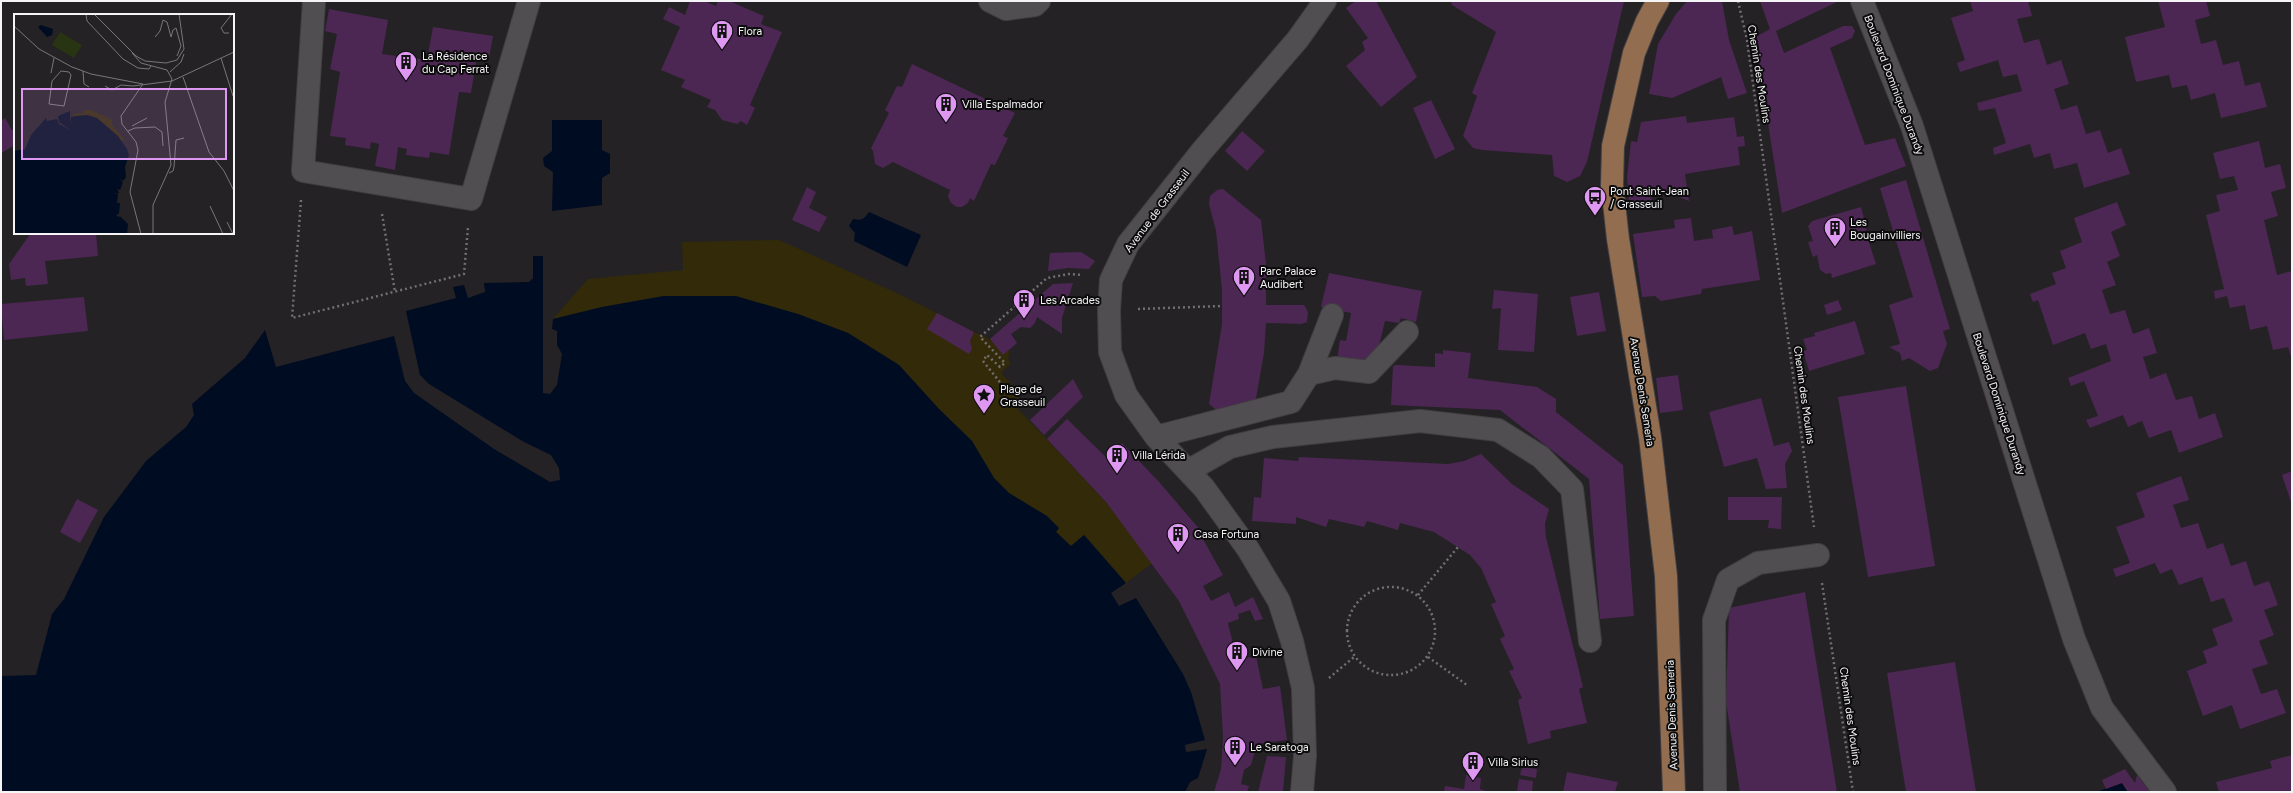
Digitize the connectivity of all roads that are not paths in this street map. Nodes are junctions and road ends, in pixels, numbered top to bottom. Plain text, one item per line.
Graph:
1 (314, 1) edge
2 (529, 1) edge
3 (990, 1) edge
4 (1039, 1) edge
5 (1325, 1) edge
6 (1658, 1) edge
7 (1862, 1) edge
8 (1332, 315) dead end
9 (1407, 332) dead end
10 (1309, 374) junction
11 (1156, 437) junction
12 (1188, 471) junction
13 (1818, 555) road end
14 (1590, 641) dead end
15 (1302, 792) edge
16 (1674, 792) edge
17 (1715, 792) edge
18 (2165, 792) edge

1 - 2 street
3 - 4 street
5 - 11 street, Avenue de Grasseuil
6 - 16 main road, Avenue Denis Semeria
7 - 18 street, Boulevard Dominique Durandy
8 - 10 street
9 - 10 street
10 - 11 street
11 - 12 street, Avenue de Grasseuil
12 - 14 street
12 - 15 street, Avenue de Grasseuil
13 - 17 street

